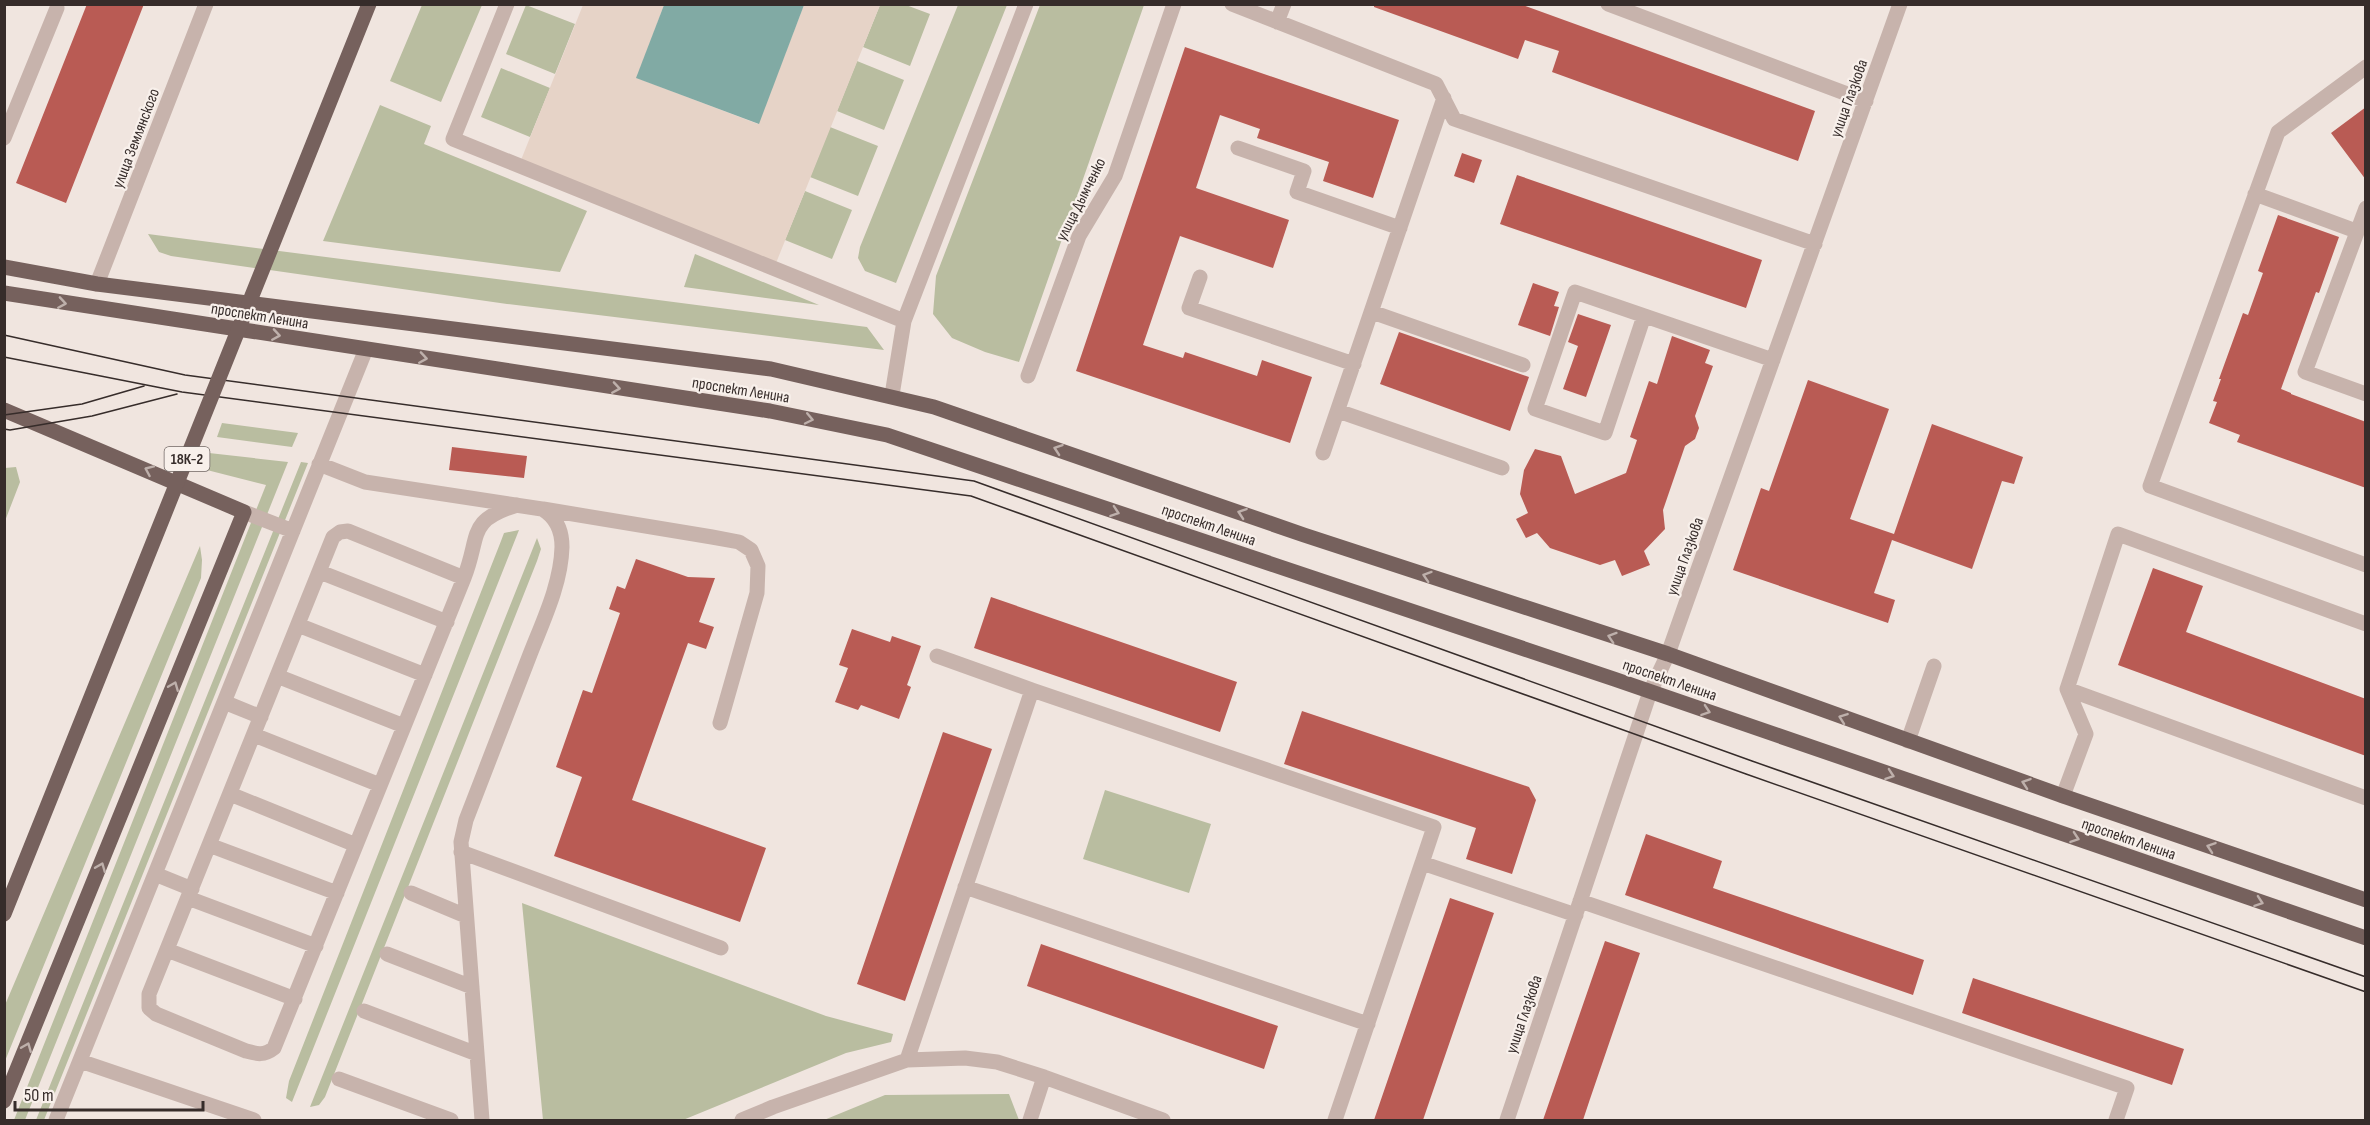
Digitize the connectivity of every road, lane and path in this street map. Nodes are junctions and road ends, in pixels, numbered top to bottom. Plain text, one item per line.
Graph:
1 (206, 4) edge
2 (369, 4) edge
3 (507, 4) edge
4 (1026, 4) edge
5 (1174, 4) edge
6 (1232, 4) edge
7 (1284, 4) edge
8 (1608, 4) edge
9 (1900, 4) edge
10 (54, 6) edge
11 (1277, 22) junction
12 (2366, 67) edge
13 (1444, 98) junction
14 (1866, 101) junction
15 (4, 138) edge
16 (1238, 148) dead end
17 (2256, 194) junction
18 (2366, 208) edge
19 (1400, 228) junction
20 (2356, 231) junction
21 (1815, 244) junction
22 (4, 267) edge
23 (1200, 277) dead end
24 (97, 284) junction
25 (4, 293) edge
26 (1372, 312) junction
27 (1644, 316) junction
28 (904, 321) junction
29 (366, 349) junction
30 (1773, 360) junction
31 (1354, 364) junction
32 (1523, 365) dead end
33 (1028, 376) dead end
34 (2366, 394) edge
35 (892, 395) junction
36 (4, 410) edge
37 (1338, 411) junction
38 (1323, 453) dead end
39 (319, 464) junction
40 (1502, 468) dead end
41 (465, 497) junction
42 (517, 505) junction
43 (542, 509) junction
44 (244, 512) junction
45 (479, 526) junction
46 (293, 531) junction
47 (2366, 565) edge
48 (320, 572) junction
49 (464, 578) junction
50 (447, 622) junction
51 (2366, 624) edge
52 (298, 625) junction
53 (1668, 654) junction
54 (937, 656) dead end
55 (1934, 666) dead end
56 (425, 675) junction
57 (277, 676) junction
58 (2067, 689) junction
59 (1032, 690) junction
60 (1650, 693) junction
61 (224, 702) junction
62 (261, 717) junction
63 (720, 723) dead end
64 (404, 726) junction
65 (254, 735) junction
66 (1908, 741) junction
67 (380, 785) junction
68 (230, 794) junction
69 (2063, 796) junction
70 (2366, 798) edge
71 (357, 845) junction
72 (209, 846) junction
73 (461, 852) junction
74 (1422, 863) junction
75 (155, 874) junction
76 (966, 887) junction
77 (190, 893) junction
78 (337, 893) junction
79 (411, 893) dead end
80 (2366, 900) edge
81 (1578, 908) junction
82 (4, 914) edge
83 (466, 916) junction
84 (2366, 938) edge
85 (316, 946) junction
86 (721, 948) dead end
87 (167, 950) junction
88 (387, 954) dead end
89 (472, 987) junction
90 (294, 999) junction
91 (364, 1011) dead end
92 (1368, 1024) junction
93 (477, 1054) junction
94 (907, 1060) junction
95 (80, 1061) junction
96 (1044, 1077) junction
97 (339, 1079) dead end
98 (4, 1101) edge
99 (56, 1120) edge
100 (254, 1120) edge
101 (451, 1120) edge
102 (482, 1120) edge
103 (742, 1120) edge
104 (1030, 1120) edge
105 (1163, 1120) edge
106 (1335, 1120) edge
107 (1507, 1120) edge
108 (2116, 1120) edge

1 - 24 street, улица Землянского
2 - 82 main road, 18К-2, bridge
3 - 28 street
4 - 28 street
5 - 33 street, улица Дымченко
6 - 11 street
7 - 11 street
8 - 14 street
9 - 14 street, улица Глазкова
10 - 15 street
11 - 13 street
12 - 17 street
13 - 19 street
13 - 21 street
14 - 21 street, улица Глазкова
16 - 19 street
17 - 20 street
17 - 47 street
18 - 20 street
19 - 26 street
20 - 34 street
21 - 30 street, улица Глазкова
22 - 24 main road, проспект Ленина
23 - 31 street
24 - 35 main road, проспект Ленина
25 -> 29 main road, проспект Ленина
26 - 31 street
26 - 32 street
27 - 27 street
27 - 30 street
28 - 35 street
29 - 39 street
29 -> 60 main road, проспект Ленина
30 - 53 street, улица Глазкова
31 - 37 street
53 -> 35 main road, проспект Ленина
44 -> 36 main road
37 - 38 street
37 - 40 street
39 - 41 street
39 - 46 street
41 - 42 street
41 - 45 street
42 - 43 street
42 - 45 street
43 - 63 street
43 - 73 street
44 - 46 street
98 -> 44 main road
45 - 49 street
46 - 61 street
48 - 49 street
48 - 50 street
48 - 52 street
49 - 50 street
50 - 56 street
51 - 58 street
52 - 56 street
52 - 57 street
53 - 60 street, улица Глазкова
66 -> 53 main road, проспект Ленина
54 - 59 street
55 - 66 street
56 - 64 street
57 - 62 street
57 - 64 street
58 - 69 street
58 - 70 street
59 - 74 street
59 - 76 street
60 - 81 street, улица Глазкова
60 -> 84 main road, проспект Ленина
61 - 62 street
61 - 75 street
62 - 65 street
64 - 67 street
65 - 67 street
65 - 68 street
69 -> 66 main road, проспект Ленина
67 - 71 street
68 - 71 street
68 - 72 street
80 -> 69 main road, проспект Ленина
71 - 78 street
72 - 77 street
72 - 78 street
73 - 83 street
73 - 86 street
74 - 81 street
74 - 92 street
75 - 77 street
75 - 95 street
76 - 92 street
76 - 94 street
77 - 85 street
77 - 87 street
78 - 85 street
79 - 83 street
81 - 107 street, улица Глазкова
81 - 108 street
83 - 89 street
85 - 90 street
87 - 90 street
87 - 90 street
88 - 89 street
89 - 93 street
91 - 93 street
92 - 106 street
93 - 102 street
94 - 96 street
94 - 103 street
95 - 99 street
95 - 100 street
96 - 104 street
96 - 105 street
97 - 101 street

